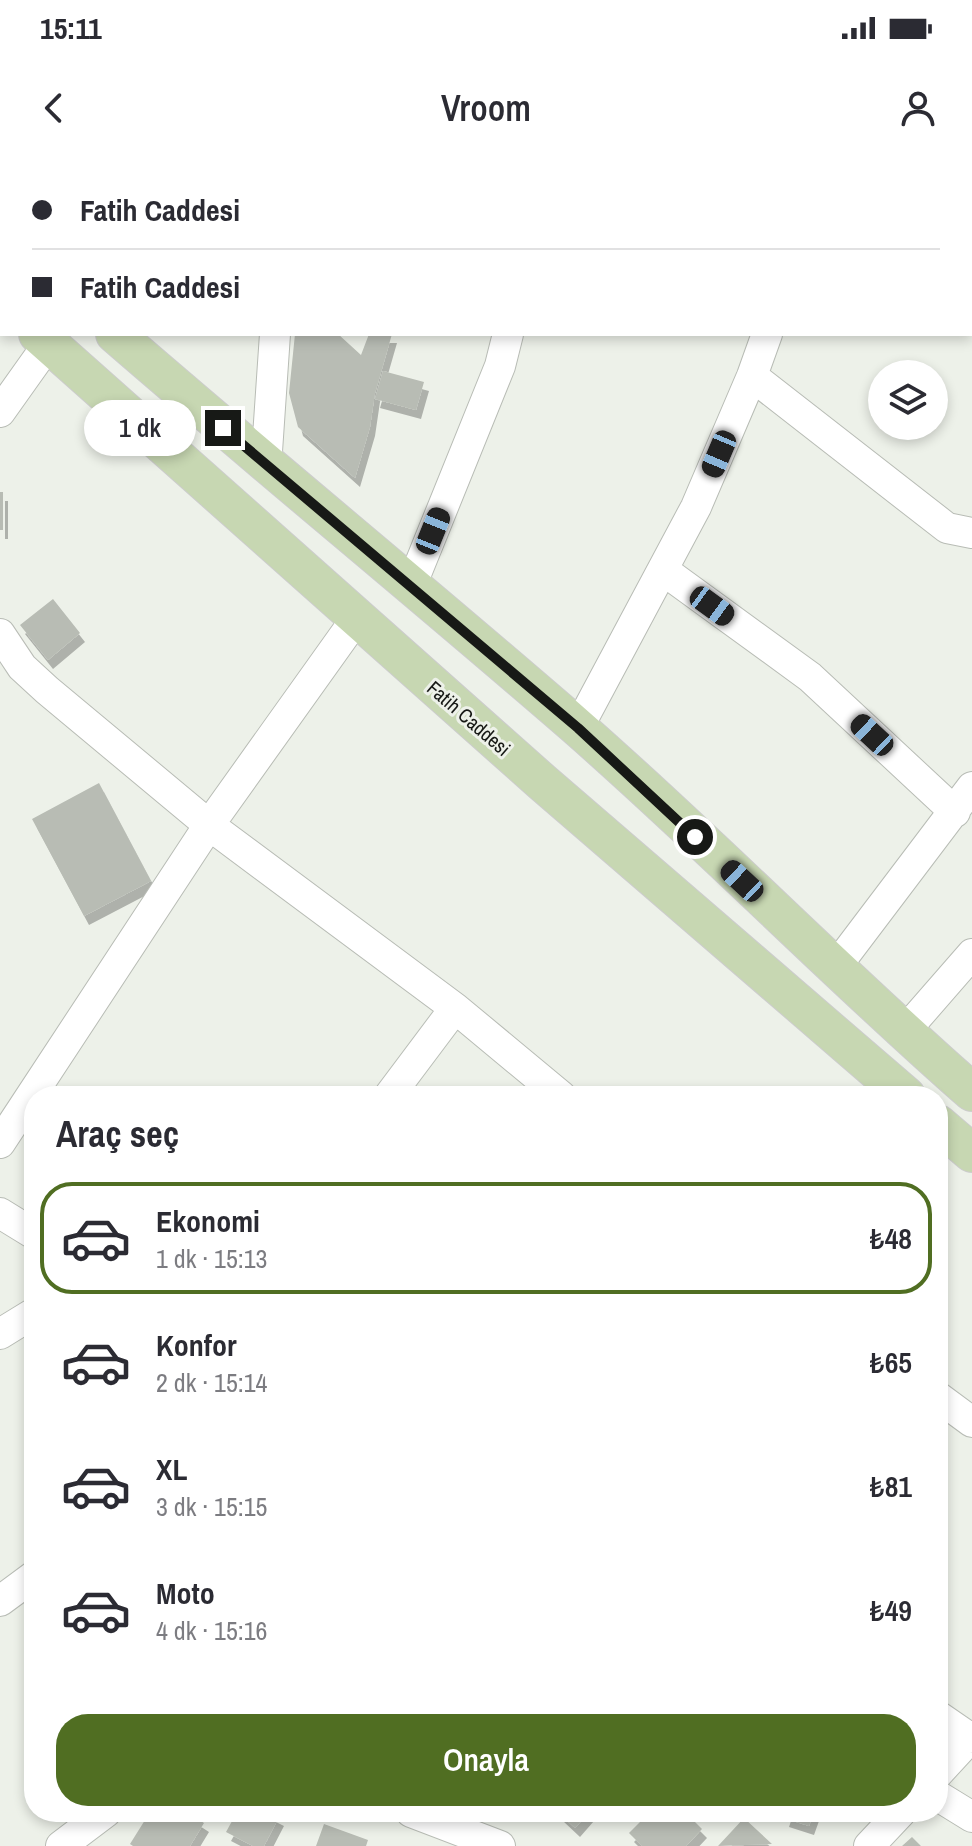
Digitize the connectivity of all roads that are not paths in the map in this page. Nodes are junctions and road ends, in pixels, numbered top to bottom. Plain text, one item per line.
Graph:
1 (117, 336) edge
2 (275, 336) edge
3 (508, 336) edge
4 (766, 336) edge
5 (43, 338) edge
6 (752, 376) junction
7 (0, 412) edge
8 (266, 466) junction
9 (972, 533) edge
10 (663, 570) junction
11 (411, 586) junction
12 (356, 619) junction
13 (0, 634) edge
14 (578, 728) junction
15 (964, 799) edge
16 (209, 825) junction
17 (972, 954) edge
18 (835, 968) junction
19 (455, 1008) junction
20 (904, 1032) junction
21 (37, 1086) edge
22 (396, 1086) edge
23 (549, 1086) edge
24 (894, 1086) edge
25 (972, 1092) edge
26 (24, 1106) edge
27 (948, 1133) edge
28 (0, 1143) edge
29 (972, 1153) edge
30 (0, 1213) edge
31 (24, 1228) edge
32 (24, 1319) edge
33 (0, 1334) edge
34 (948, 1404) edge
35 (972, 1422) edge
36 (24, 1583) edge
37 (0, 1601) edge
38 (948, 1722) edge
39 (971, 1737) edge
40 (948, 1762) edge
41 (948, 1802) edge
42 (972, 1817) edge
43 (93, 1822) edge
44 (437, 1822) edge
45 (892, 1822) edge
46 (61, 1846) edge
47 (500, 1846) edge
48 (869, 1846) edge

1 - 8 main road
2 - 8 street
3 - 11 street
4 - 6 street
5 - 7 street
5 - 12 main road, Fatih Caddesi
6 - 9 street
6 - 10 street
8 - 11 main road
10 - 14 street
10 - 15 street
11 - 14 main road
12 - 16 street
12 - 24 main road, Fatih Caddesi
13 - 16 street
14 - 18 main road
15 - 18 street
16 - 19 street
16 - 21 street
17 - 20 street
18 - 20 main road
19 - 22 street
19 - 23 street
20 - 25 main road
26 - 28 street
27 - 29 main road
30 - 31 street
32 - 33 street
34 - 35 street
36 - 37 street
38 - 39 street
39 - 40 street
41 - 42 street
43 - 46 street
44 - 47 street
45 - 48 street

